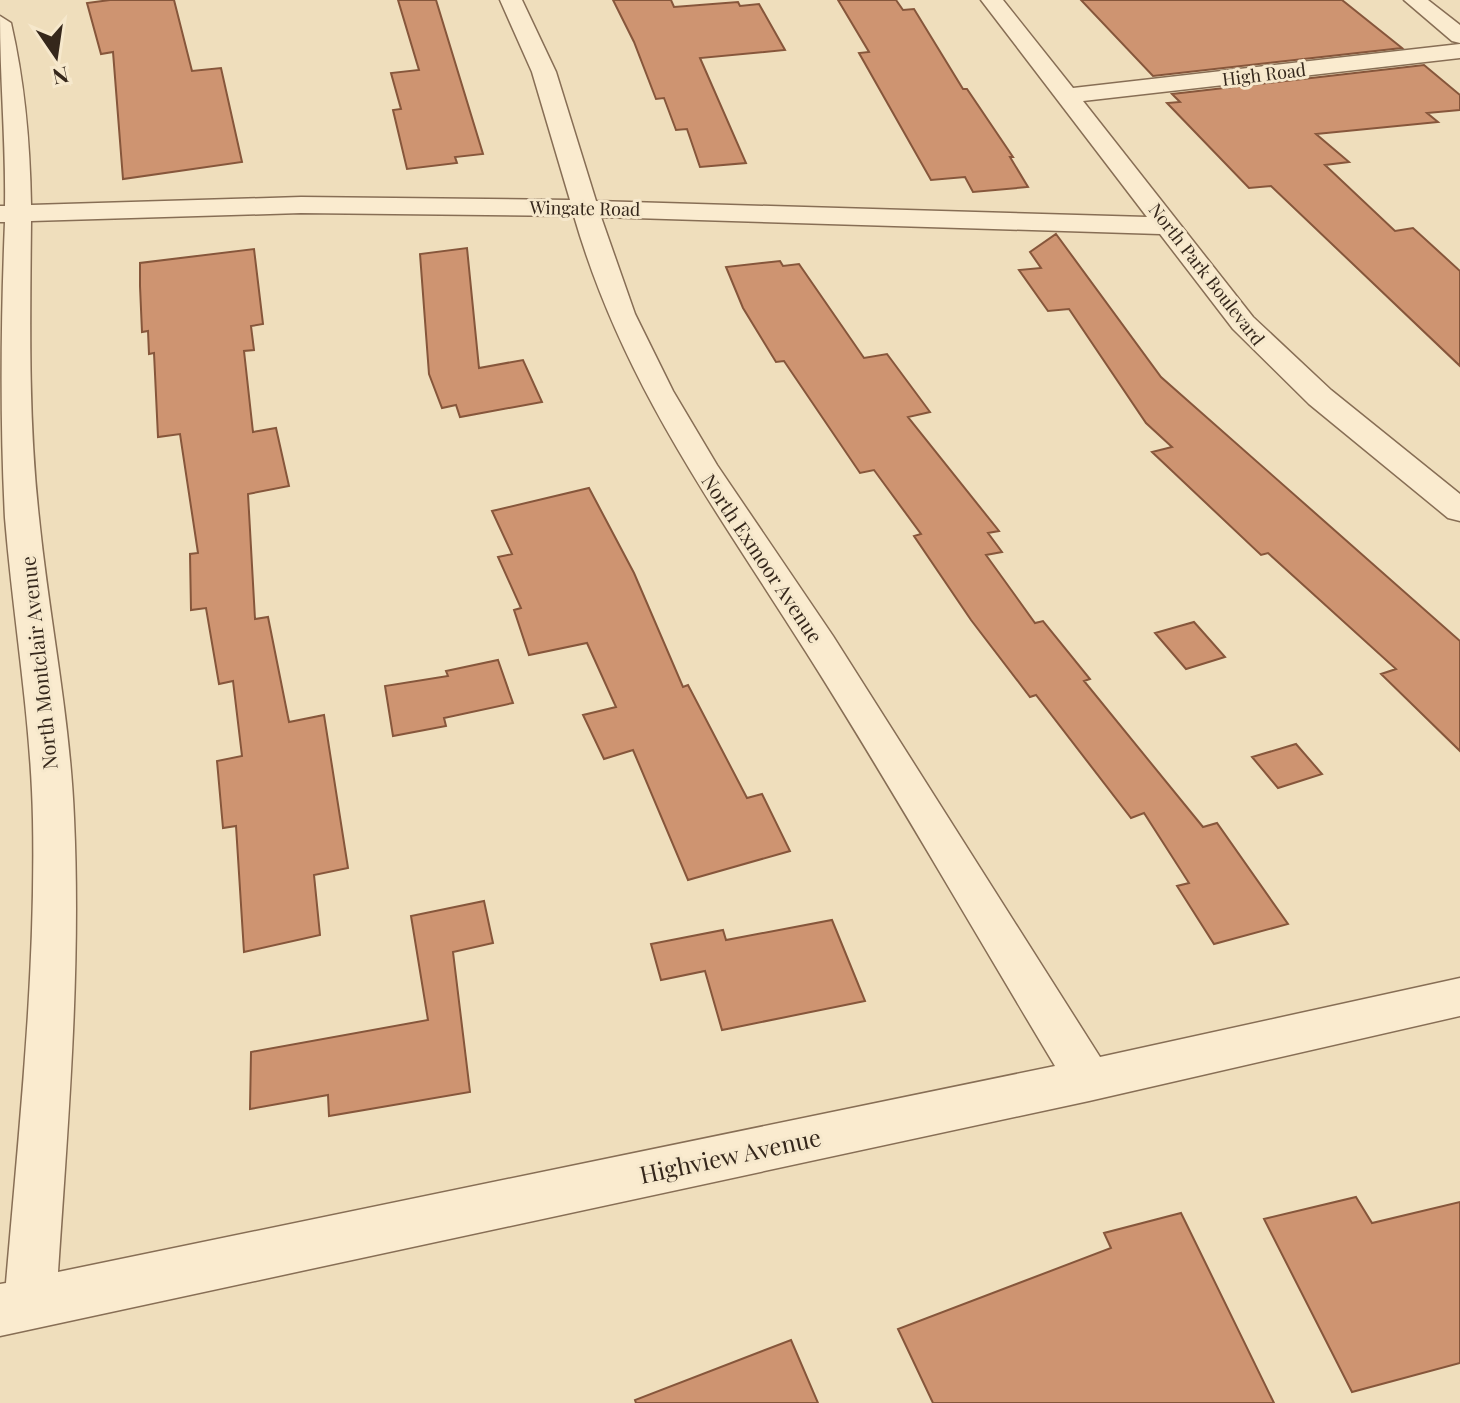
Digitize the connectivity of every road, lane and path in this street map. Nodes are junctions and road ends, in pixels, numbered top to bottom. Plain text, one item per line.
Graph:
1 (511, 0) edge
2 (992, 0) edge
3 (1415, 0) edge
4 (0, 23) edge
5 (1460, 36) edge
6 (1460, 51) edge
7 (1067, 96) junction
8 (586, 208) junction
9 (8, 213) edge
10 (1170, 226) junction
11 (1460, 511) edge
12 (1460, 997) edge
13 (1089, 1080) junction
14 (15, 1307) edge

1 - 8 street, North Exmoor Avenue
2 - 7 street, North Park Boulevard
3 - 5 street
4 - 9 street, North Montclair Avenue
6 - 7 street, High Road
7 - 10 street, North Park Boulevard
8 - 9 street, Wingate Road
8 - 10 street, Wingate Road
8 - 13 street, North Exmoor Avenue
9 - 14 street, North Montclair Avenue
10 - 11 street, North Park Boulevard
12 - 13 street, Highview Avenue
13 - 14 street, Highview Avenue

